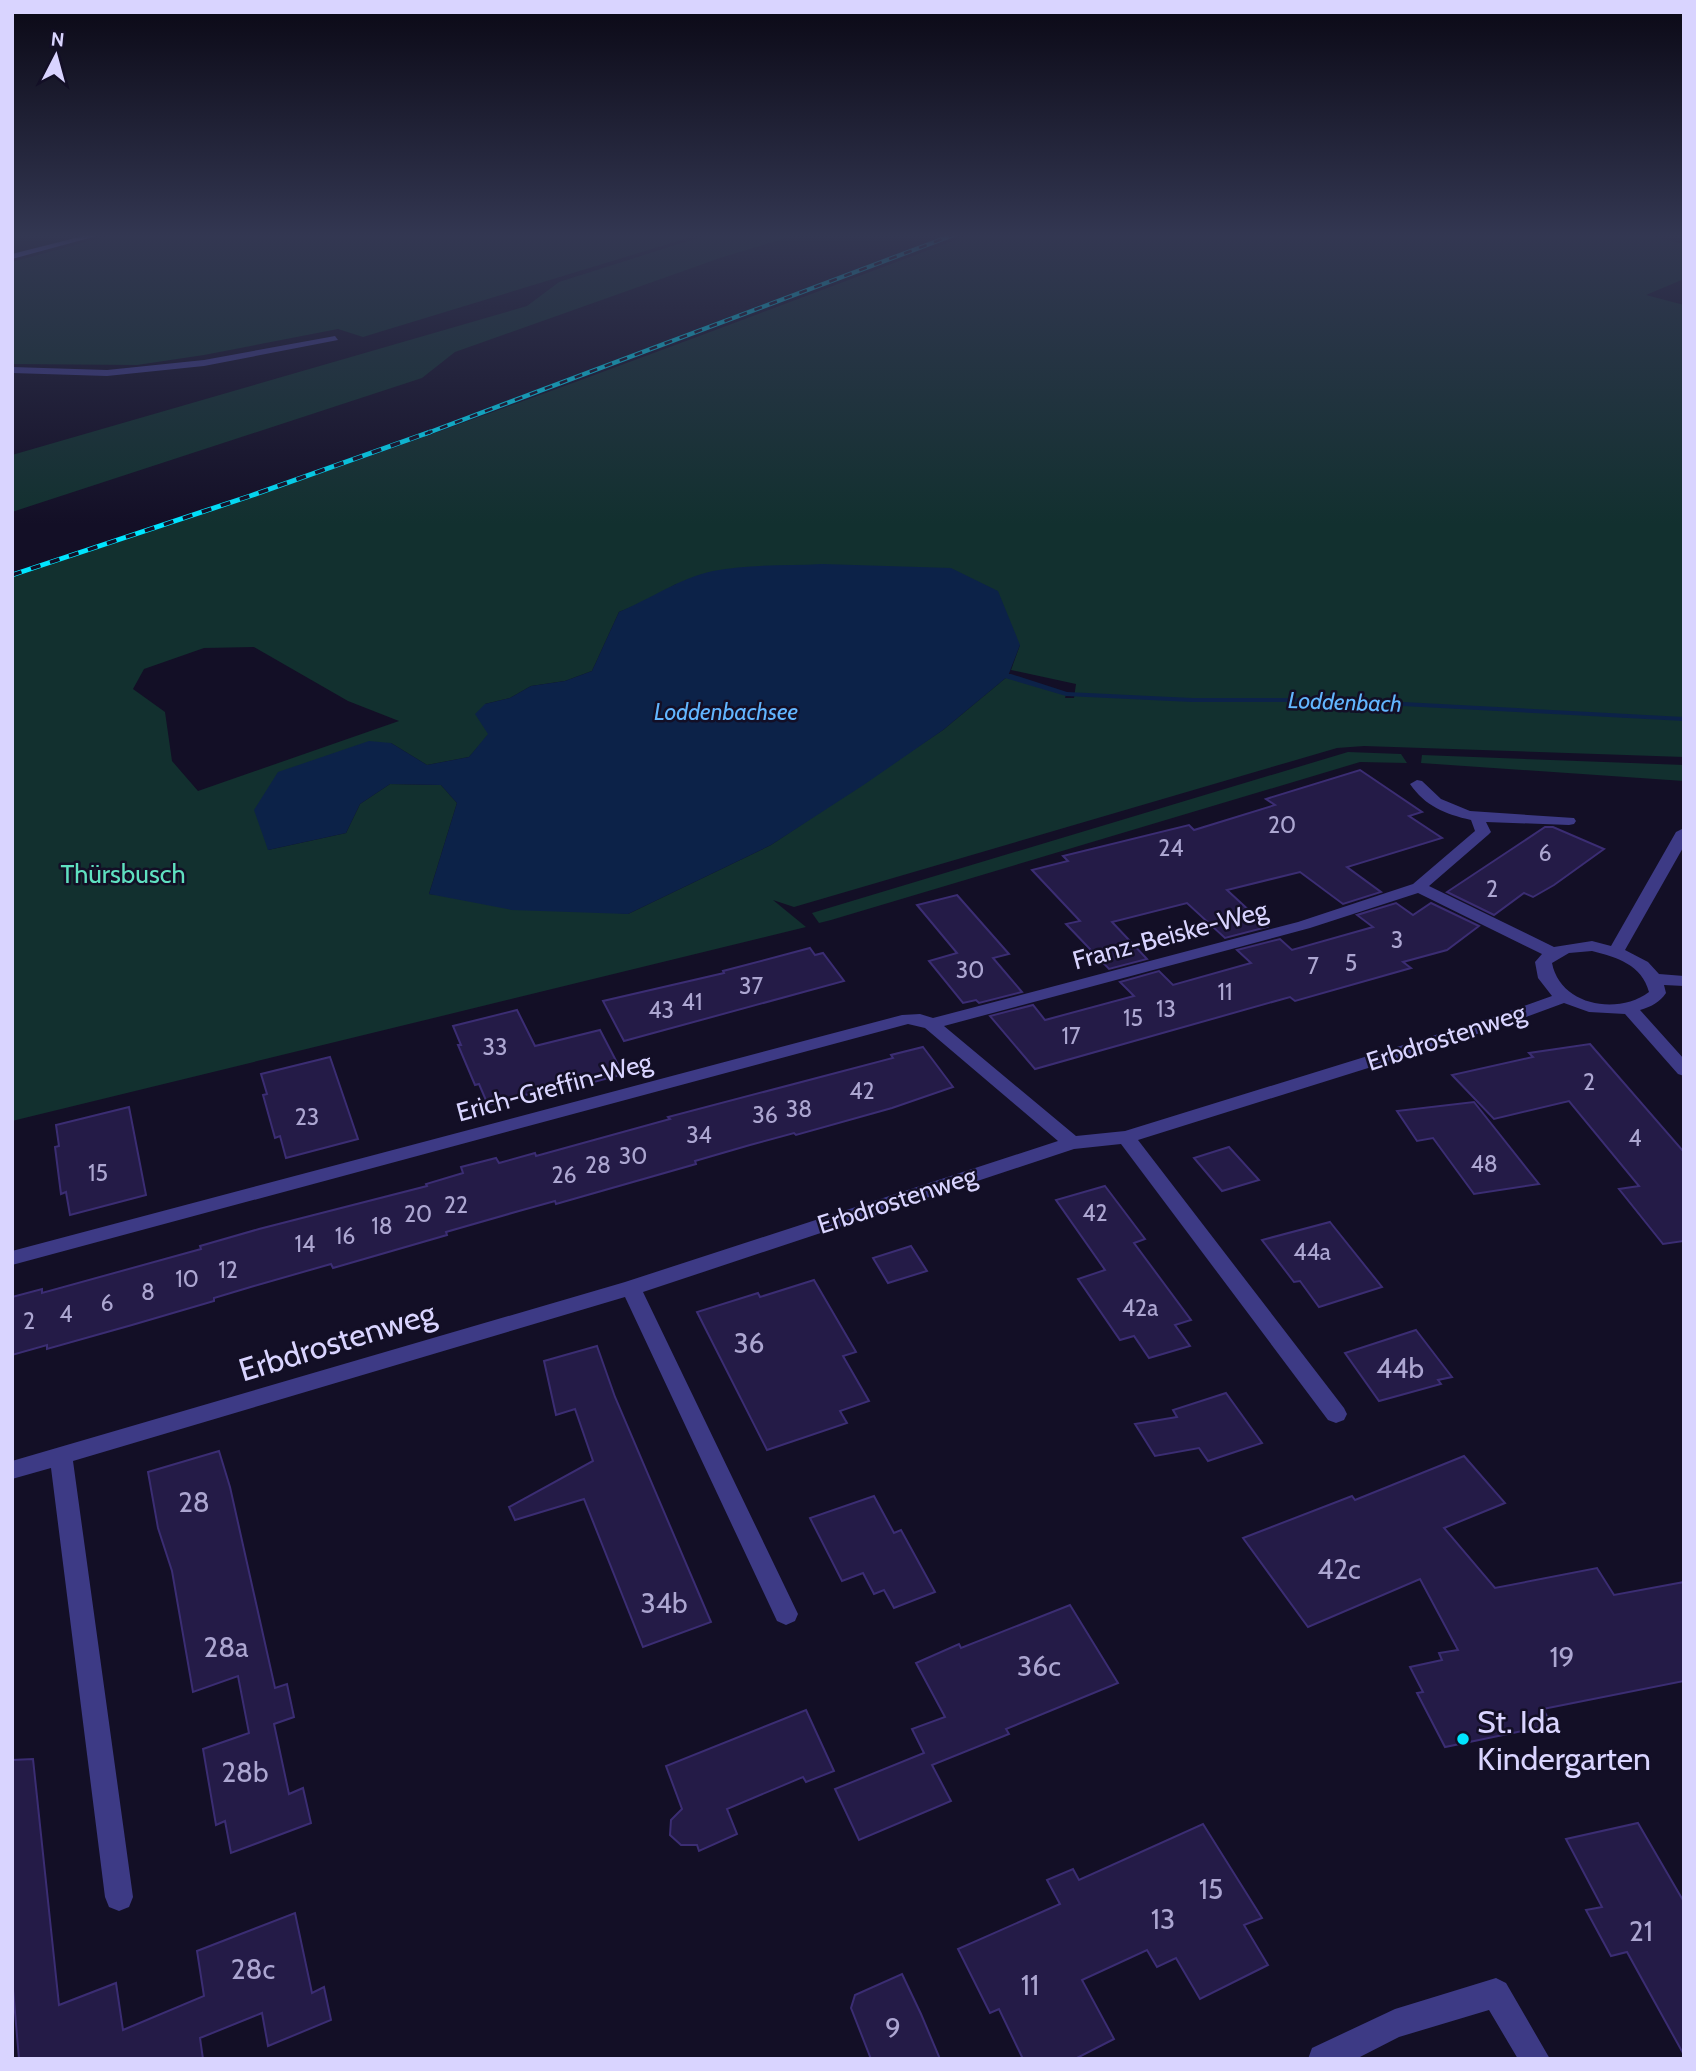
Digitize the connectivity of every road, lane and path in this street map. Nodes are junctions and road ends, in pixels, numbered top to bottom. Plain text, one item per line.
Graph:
1 (335, 338) dead end
2 (12, 370) edge
3 (1417, 784) dead end
4 (1477, 817) junction
5 (1569, 821) dead end
6 (1684, 832) edge
7 (1419, 887) junction
8 (1616, 951) junction
9 (1552, 952) junction
10 (1656, 979) junction
11 (1684, 981) edge
12 (1565, 997) junction
13 (1631, 1010) junction
14 (930, 1024) junction
15 (1684, 1070) edge
16 (1126, 1137) junction
17 (1072, 1143) junction
18 (12, 1258) edge
19 (631, 1288) junction
20 (1336, 1414) dead end
21 (61, 1457) junction
22 (12, 1470) edge
23 (786, 1614) dead end
24 (119, 1897) dead end
25 (1323, 2059) edge
26 (1535, 2059) edge

1 - 2 lane
3 - 4 street
4 - 5 street
4 - 7 street, Franz-Beiske-Weg
6 - 8 street
7 - 9 street
7 - 14 street, Franz-Beiske-Weg
8 - 9 street
8 - 10 street
9 - 12 street, Erbdrostenweg
10 - 11 street
10 - 13 street
12 - 13 street, Erbdrostenweg
12 - 16 street, Erbdrostenweg
13 - 15 street
14 - 17 street
14 - 18 street, Erich-Greffin-Weg
16 - 17 street, Erbdrostenweg
16 - 20 street
17 - 19 street, Erbdrostenweg
19 - 21 street, Erbdrostenweg
19 - 23 street
21 - 22 street, Erbdrostenweg
21 - 24 street
25 - 26 street

